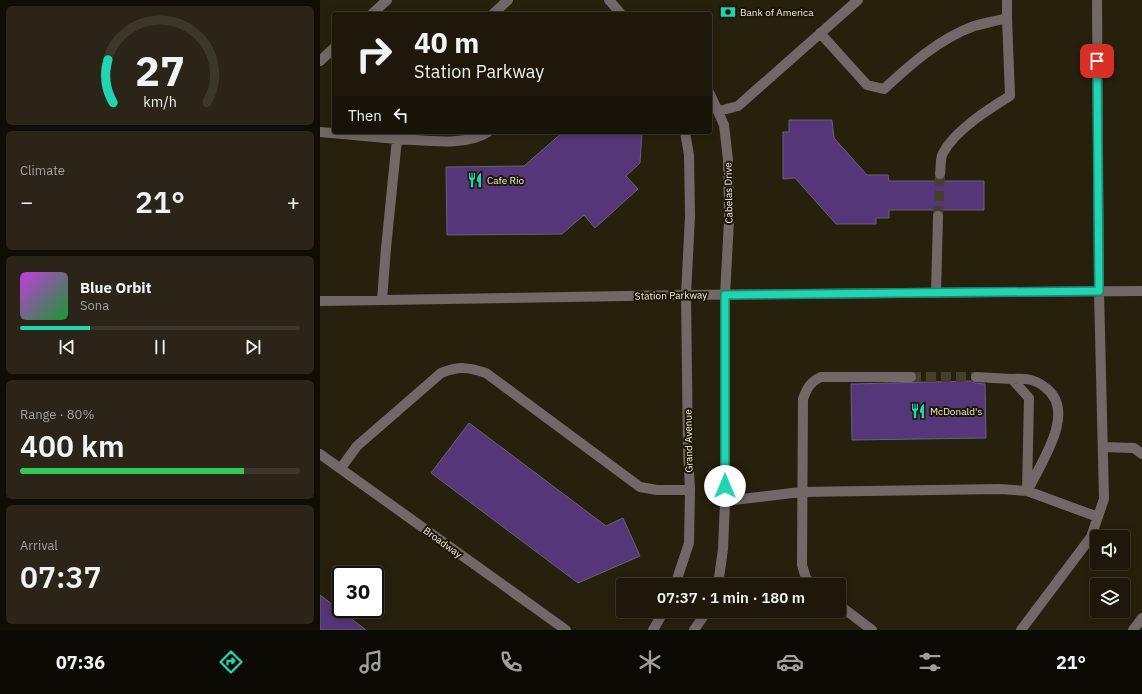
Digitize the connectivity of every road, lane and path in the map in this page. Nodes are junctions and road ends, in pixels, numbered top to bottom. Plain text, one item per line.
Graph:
1 (387, 0) edge
2 (508, 0) edge
3 (609, 0) edge
4 (858, 0) edge
5 (1007, 0) edge
6 (1097, 0) edge
7 (374, 12) edge
8 (495, 12) edge
9 (618, 12) edge
10 (1007, 18) junction
11 (820, 34) junction
12 (332, 50) edge
13 (320, 61) edge
14 (712, 98) edge
15 (719, 112) junction
16 (320, 132) edge
17 (332, 133) edge
18 (358, 134) edge
19 (484, 134) edge
20 (685, 134) edge
21 (397, 136) edge
22 (940, 174) tunnel mouth
23 (938, 216) tunnel mouth
24 (1099, 291) junction
25 (1142, 291) edge
26 (936, 292) junction
27 (686, 295) junction
28 (725, 295) junction
29 (382, 300) junction
30 (320, 301) edge
31 (976, 377) tunnel mouth
32 (911, 378) tunnel mouth
33 (1012, 379) junction
34 (1103, 447) junction
35 (1139, 449) edge
36 (320, 454) edge
37 (341, 468) junction
38 (690, 490) junction
39 (801, 492) junction
40 (1027, 492) junction
41 (725, 501) junction
42 (1098, 517) junction
43 (677, 578) edge
44 (719, 578) edge
45 (806, 578) edge
46 (846, 610) edge
47 (660, 618) edge
48 (702, 618) edge
49 (1142, 618) edge
50 (1135, 629) edge
51 (566, 630) edge
52 (653, 630) edge
53 (694, 630) edge
54 (872, 630) edge
55 (1021, 630) edge

1 - 7 street
2 - 8 street
3 - 9 street
4 - 11 street
5 - 10 street
6 - 24 street
10 - 11 street
10 - 22 street
11 - 15 street
12 - 13 street
14 - 15 street, Cabelas Drive
15 - 28 street, Cabelas Drive
16 - 17 street
18 - 21 street
19 - 21 street
20 - 27 street
21 - 29 street
23 - 26 street
24 - 25 street, Station Parkway
24 - 26 street, Station Parkway
24 - 34 street
26 - 28 street, Station Parkway
27 - 28 street, Station Parkway
27 - 29 street, Station Parkway
27 - 38 street, Grand Avenue
28 - 41 street
29 - 30 street, Station Parkway
31 - 33 street
32 - 39 street
33 - 40 street
33 - 40 street
34 - 35 street
34 - 42 street
36 - 37 street, Broadway
37 - 38 street
37 - 51 street, Broadway
38 - 43 street, Grand Avenue
39 - 40 street
39 - 41 street
39 - 45 street
40 - 42 street
41 - 44 street
42 - 55 street
46 - 54 street
47 - 52 street
48 - 53 street
49 - 50 street

